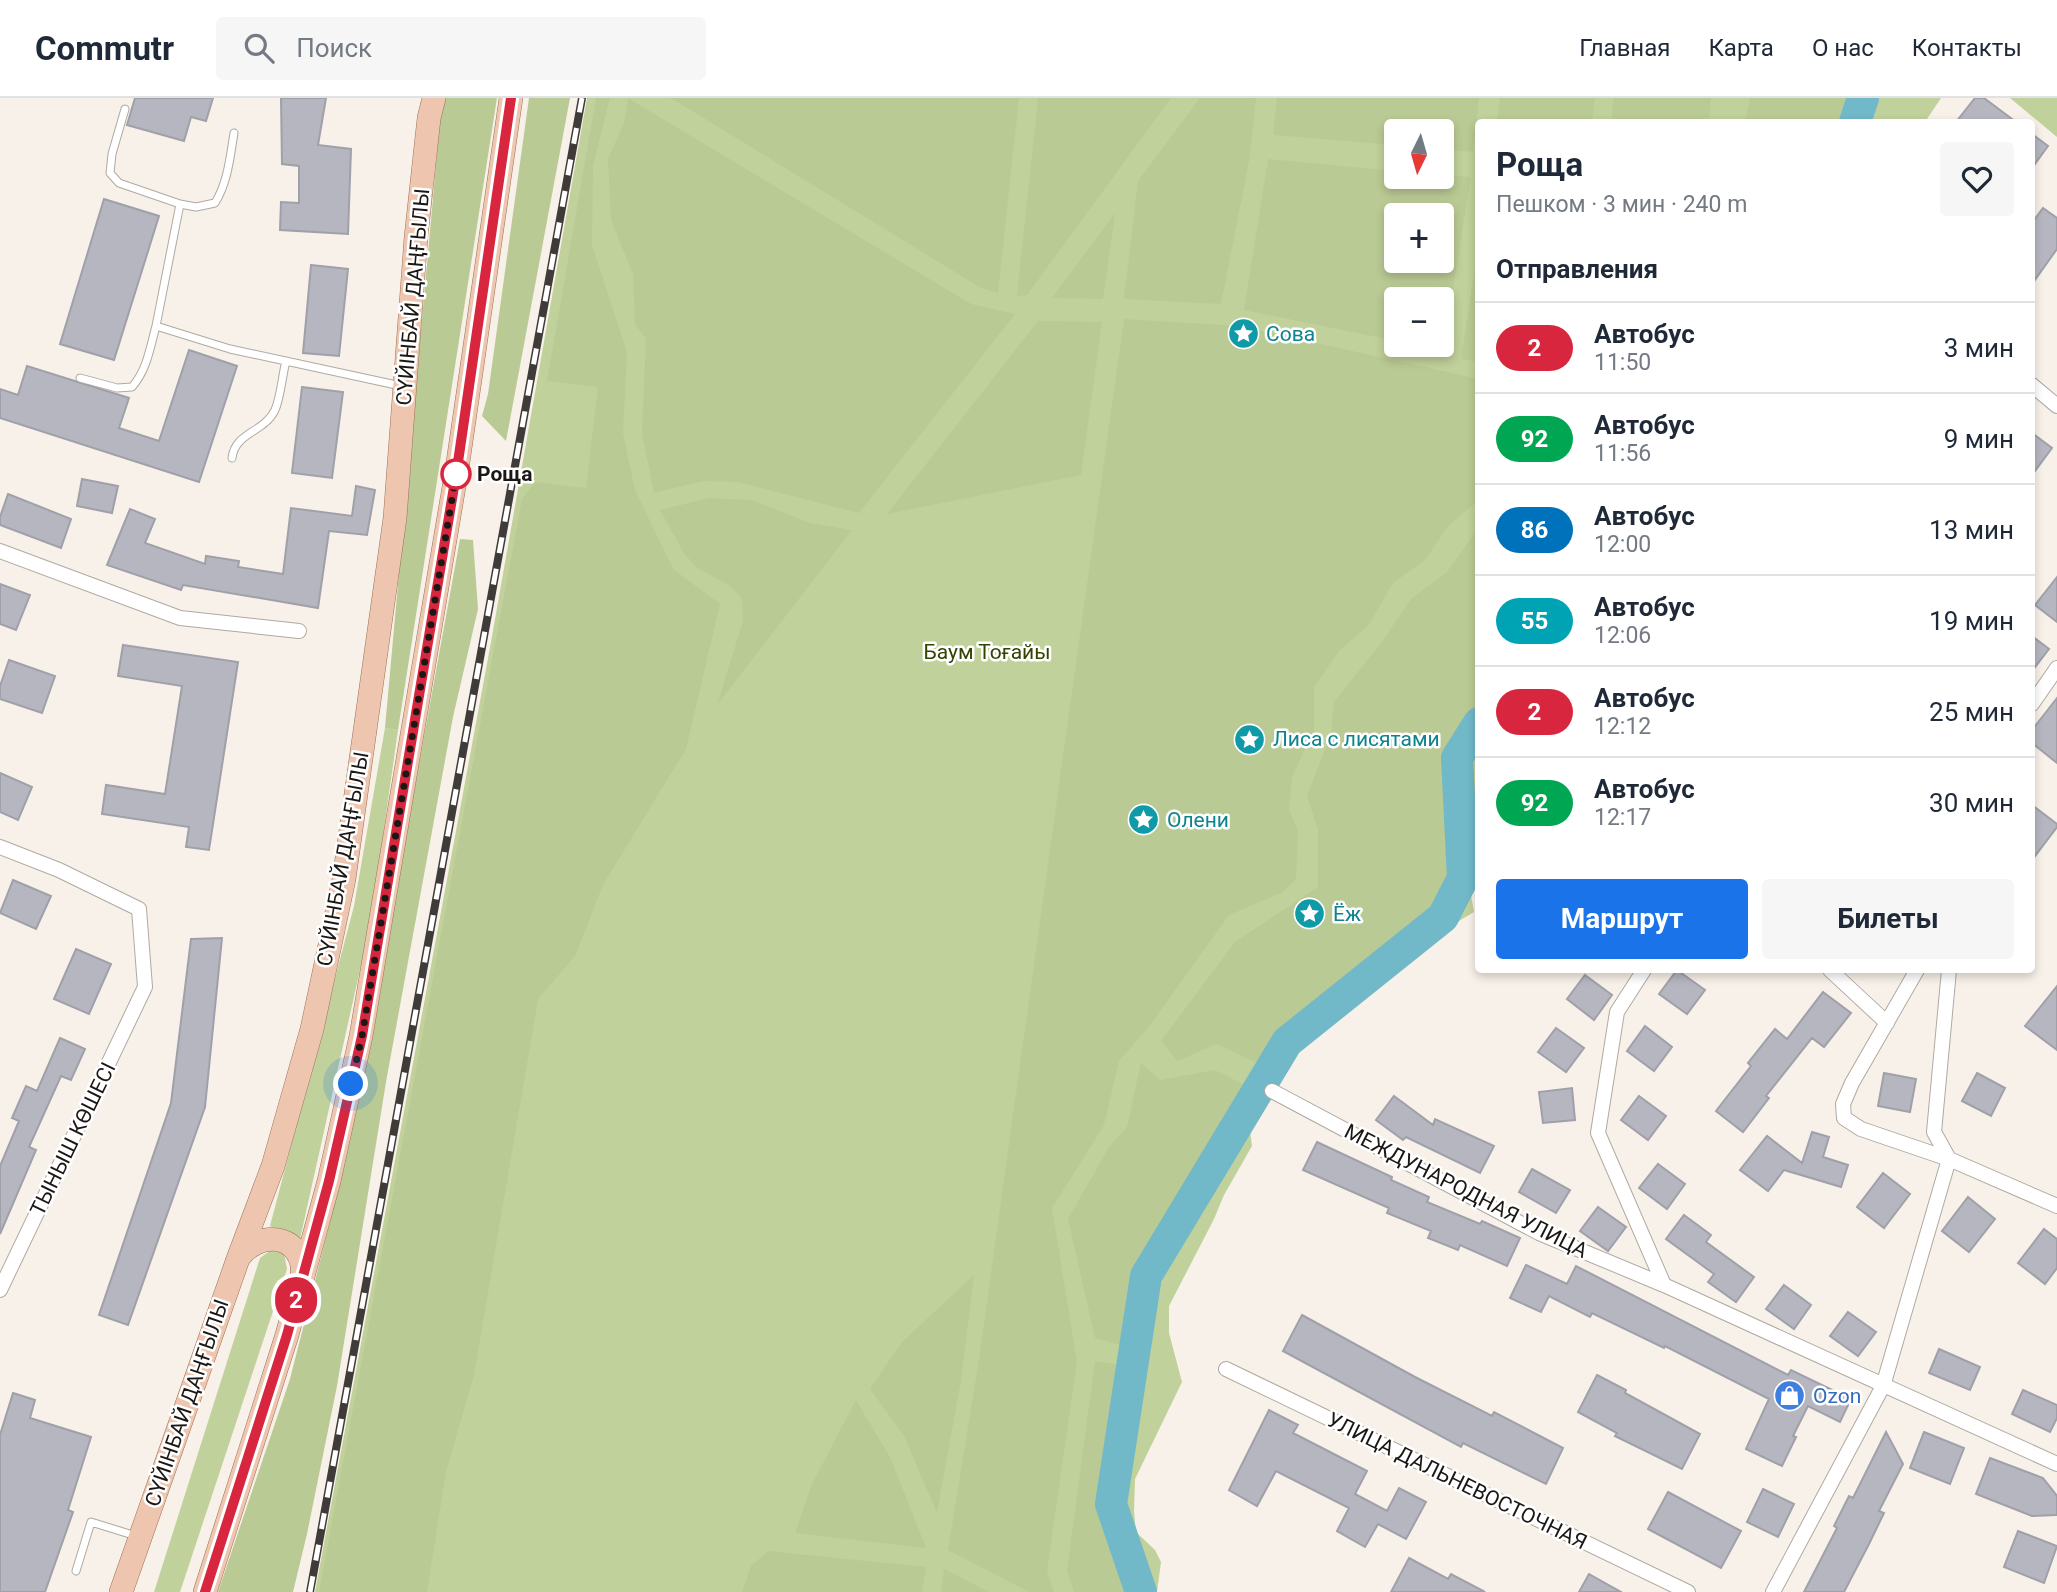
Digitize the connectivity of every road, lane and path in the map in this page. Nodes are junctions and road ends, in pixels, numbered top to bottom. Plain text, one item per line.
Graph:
1 (433, 98) edge
2 (511, 98) edge
3 (125, 109) dead end
4 (234, 133) dead end
5 (180, 204) junction
6 (156, 326) junction
7 (286, 361) junction
8 (80, 378) dead end
9 (405, 387) junction
10 (2035, 390) edge
11 (2057, 406) edge
12 (232, 458) dead end
13 (0, 551) edge
14 (299, 631) dead end
15 (2057, 668) edge
16 (2035, 700) edge
17 (0, 846) edge
18 (1642, 973) edge
19 (1833, 973) edge
20 (1915, 973) edge
21 (1949, 973) edge
22 (1887, 1023) junction
23 (1272, 1091) dead end
24 (1949, 1159) junction
25 (2057, 1206) edge
26 (238, 1259) junction
27 (302, 1278) junction
28 (1664, 1285) junction
29 (0, 1290) edge
30 (1226, 1369) dead end
31 (1883, 1386) junction
32 (2057, 1464) edge
33 (140, 1537) junction
34 (76, 1571) dead end
35 (123, 1590) edge
36 (205, 1592) edge
37 (1688, 1592) edge
38 (1773, 1592) edge

1 - 9 main road, СҮЙІНБАЙ ДАҢҒЫЛЫ
2 - 27 main road
3 - 5 lane
4 - 5 lane
5 - 6 lane
6 - 7 lane
6 - 8 lane
7 - 9 lane
7 - 12 lane
9 - 26 main road, СҮЙІНБАЙ ДАҢҒЫЛЫ
10 - 11 street
13 - 14 street
15 - 16 street
17 - 29 street, ТЫНЫШ КӨШЕСІ
18 - 28 street
19 - 22 street
20 - 22 street
21 - 24 street
22 - 24 street
23 - 28 street, МЕЖДУНАРОДНАЯ УЛИЦА
24 - 25 street
24 - 31 street
26 - 27 main road
26 - 33 main road, СҮЙІНБАЙ ДАҢҒЫЛЫ
27 - 36 main road
28 - 31 street, МЕЖДУНАРОДНАЯ УЛИЦА
30 - 37 street, УЛИЦА ДАЛЬНЕВОСТОЧНАЯ
31 - 32 street, МЕЖДУНАРОДНАЯ УЛИЦА
31 - 38 street
33 - 34 lane
33 - 35 main road, СҮЙІНБАЙ ДАҢҒЫЛЫ

